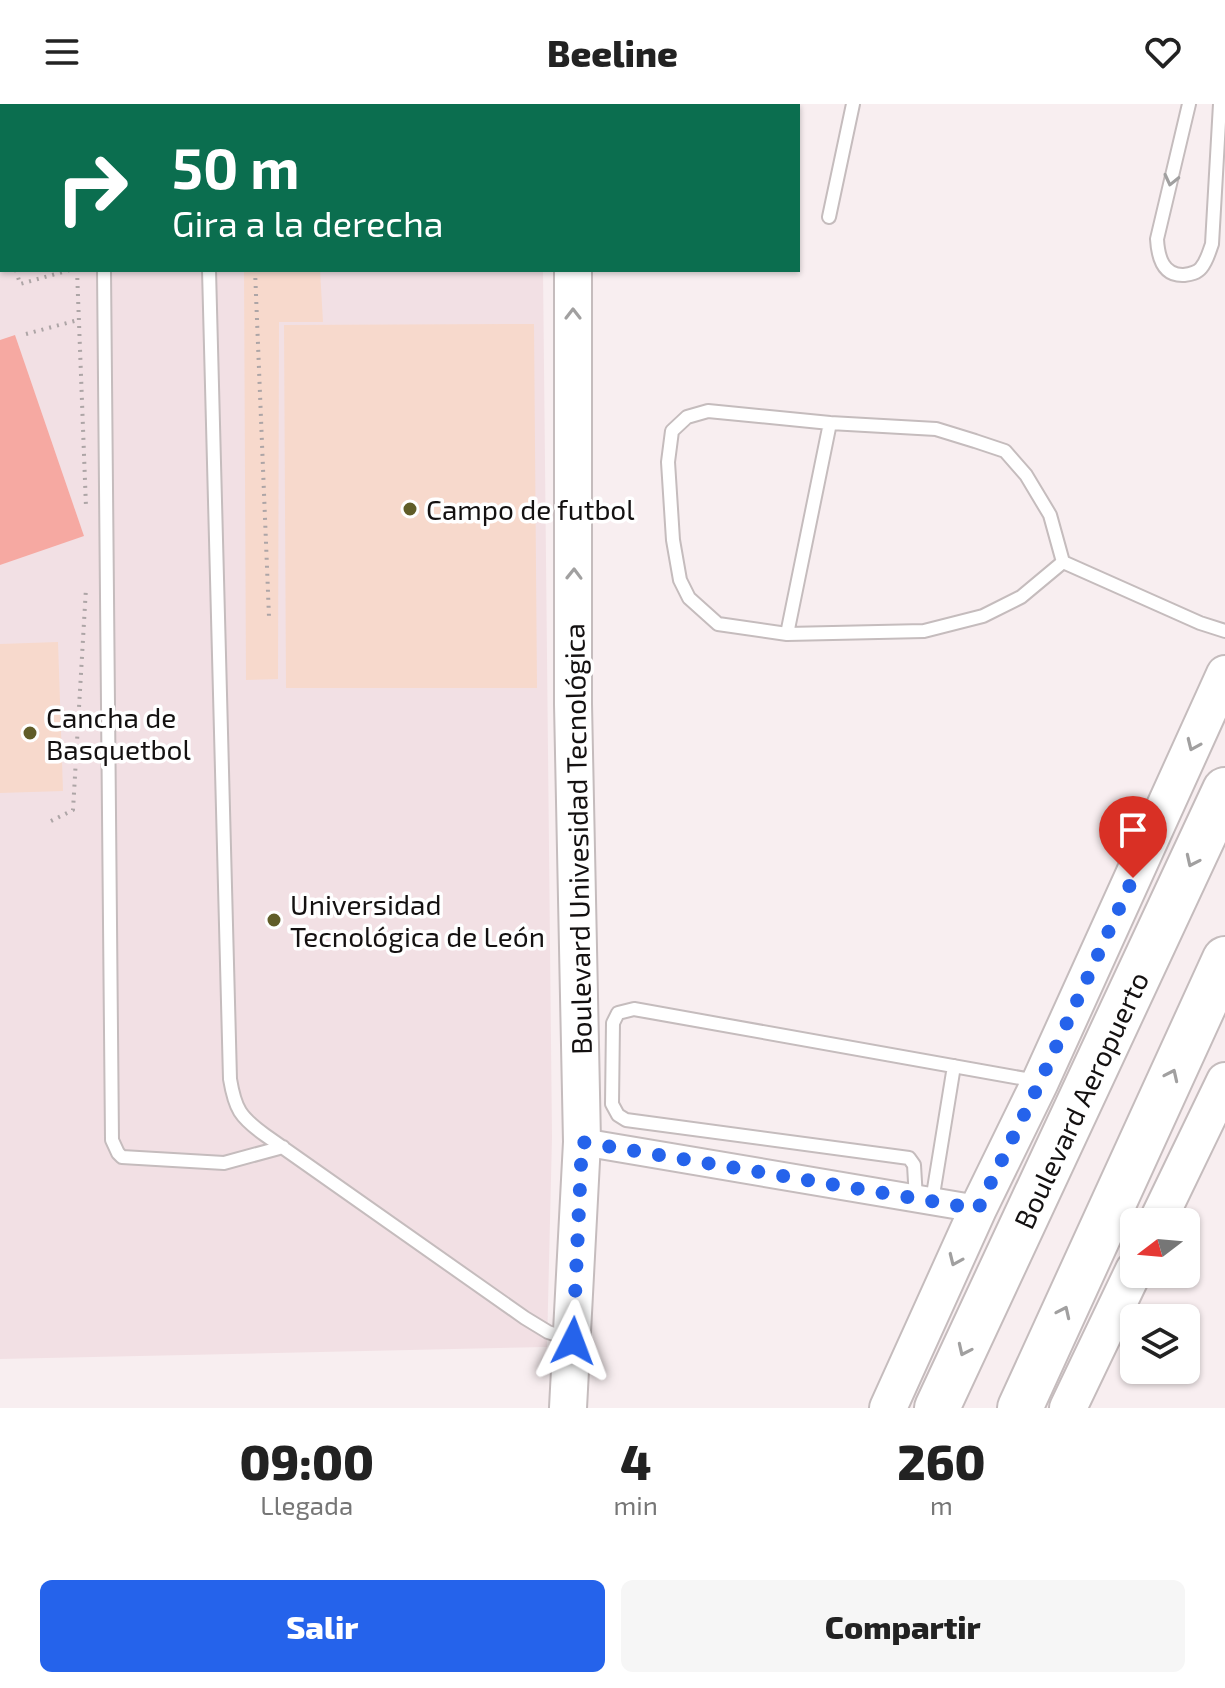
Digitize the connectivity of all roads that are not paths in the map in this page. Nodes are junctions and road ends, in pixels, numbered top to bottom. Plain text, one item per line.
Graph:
1 (853, 104) edge
2 (1189, 104) edge
3 (1220, 104) edge
4 (829, 217) dead end
5 (104, 272) edge
6 (209, 272) edge
7 (573, 272) edge
8 (830, 423) junction
9 (1063, 562) junction
10 (1225, 631) edge
11 (787, 634) junction
12 (1225, 674) edge
13 (1225, 790) edge
14 (1225, 959) edge
15 (954, 1066) junction
16 (1225, 1081) edge
17 (1040, 1082) junction
18 (582, 1142) junction
19 (283, 1147) junction
20 (924, 1200) junction
21 (1164, 1208) edge
22 (978, 1209) junction
23 (1125, 1288) edge
24 (573, 1341) junction
25 (568, 1408) edge
26 (888, 1408) edge
27 (937, 1408) edge
28 (1020, 1408) edge
29 (1068, 1408) edge

1 - 4 lane
2 -> 3 lane
5 - 19 lane
6 - 19 lane
18 -> 7 street, Boulevard Univesidad Tecnológica
8 - 9 lane
8 - 11 lane
8 - 11 lane
9 - 10 lane
9 - 11 lane
12 -> 17 street, Boulevard Aeropuerto
13 -> 27 highway, Boulevard Aeropuerto
28 -> 14 highway
15 - 17 lane
15 - 20 lane
15 - 20 lane
16 - 21 street
17 - 22 street, Boulevard Aeropuerto
18 - 20 street
18 - 24 street, Boulevard Univesidad Tecnológica
19 - 24 lane
20 - 22 street
22 -> 26 street, Boulevard Aeropuerto
23 - 29 street
24 - 25 street, Boulevard Univesidad Tecnológica

